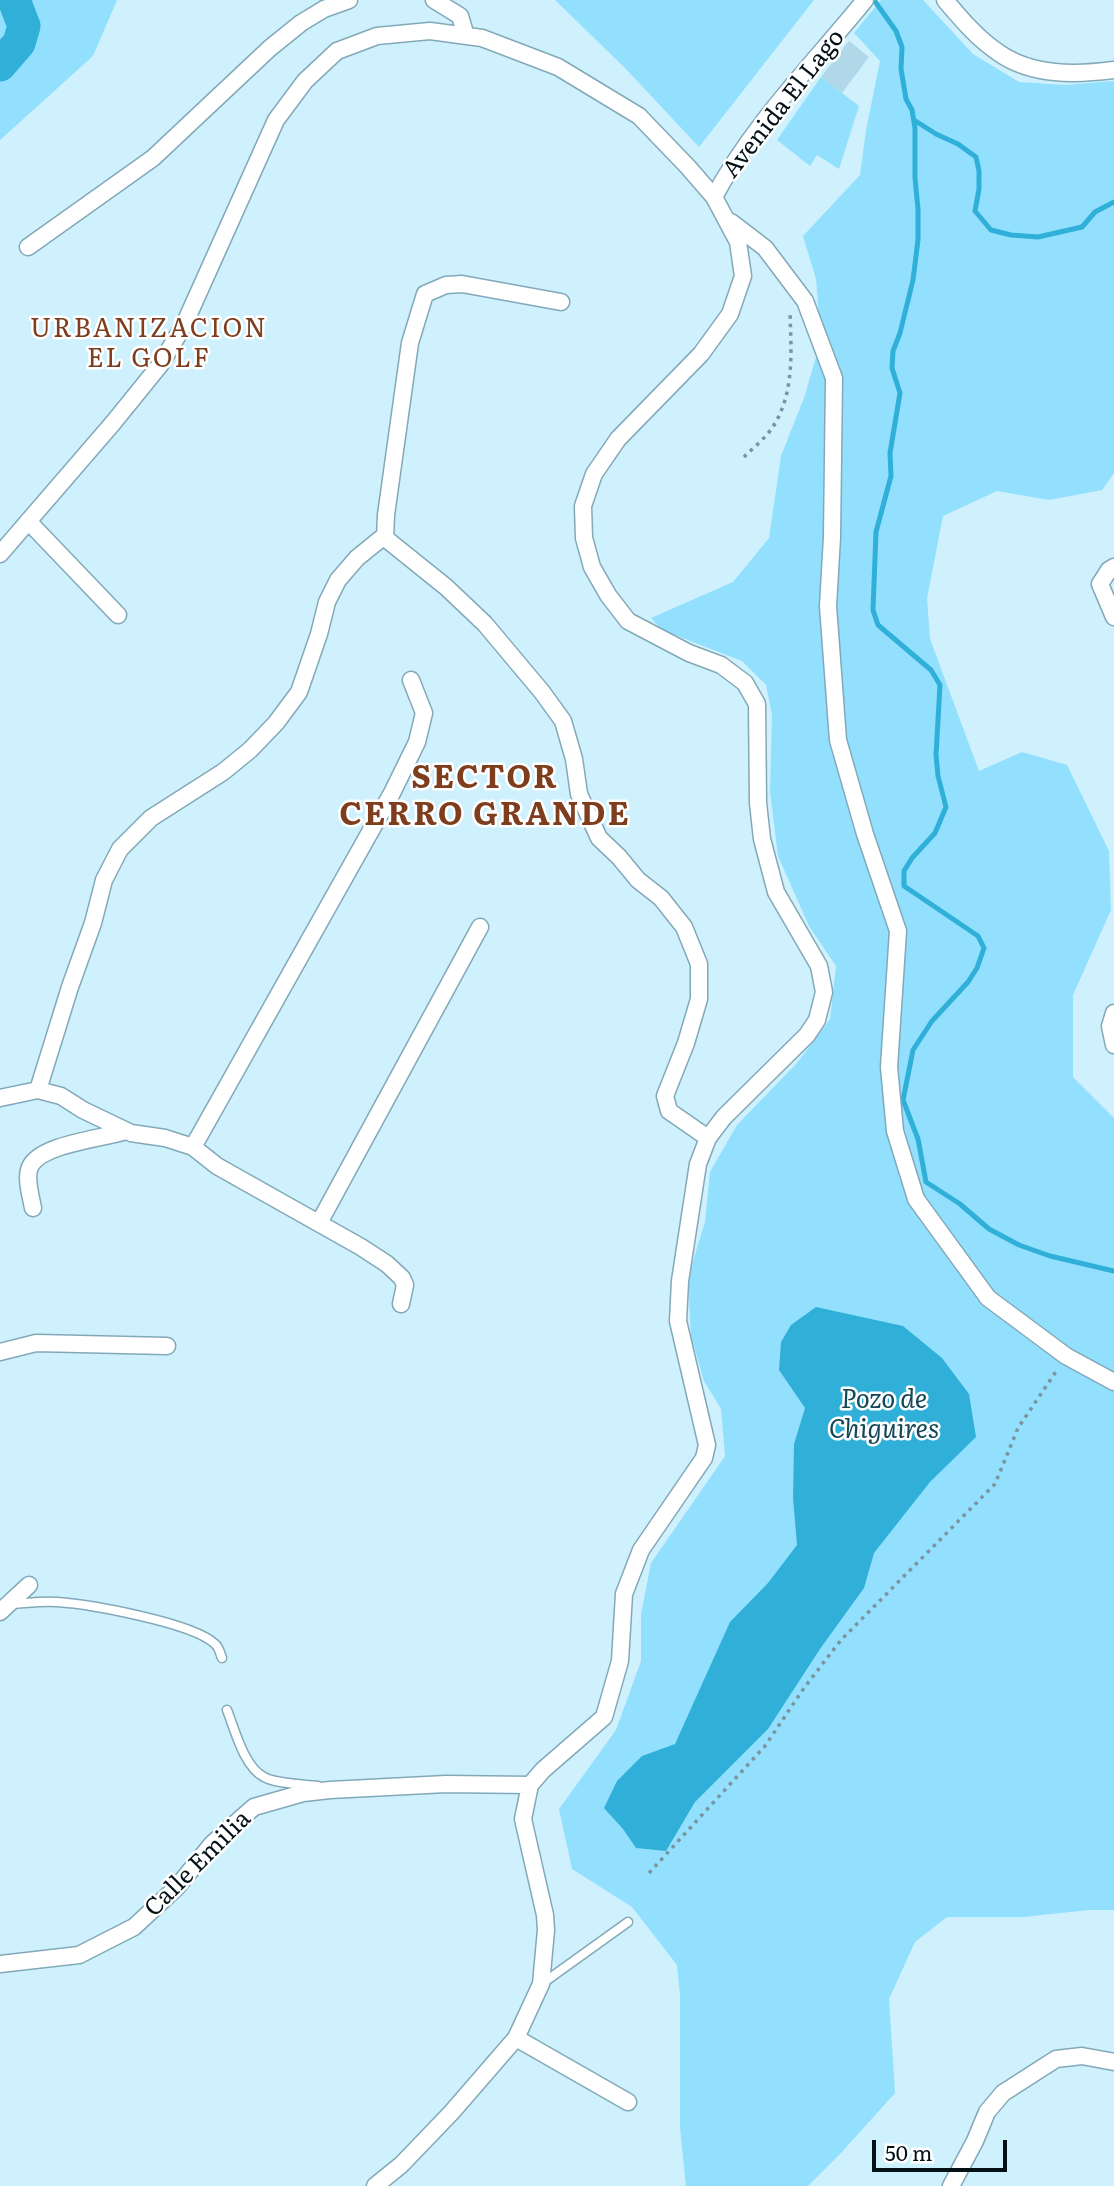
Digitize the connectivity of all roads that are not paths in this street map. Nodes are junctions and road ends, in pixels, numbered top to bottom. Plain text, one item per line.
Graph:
1 (349, 0) edge
2 (434, 0) edge
3 (865, 0) edge
4 (945, 0) edge
5 (466, 36) junction
6 (1114, 70) edge
7 (714, 197) junction
8 (726, 219) junction
9 (28, 247) dead end
10 (561, 302) dead end
11 (28, 521) junction
12 (385, 538) junction
13 (0, 554) edge
14 (1114, 567) edge
15 (118, 615) dead end
16 (1114, 617) edge
17 (411, 680) dead end
18 (480, 927) dead end
19 (1114, 1013) edge
20 (1114, 1045) edge
21 (38, 1090) junction
22 (0, 1098) edge
23 (126, 1131) junction
24 (708, 1138) junction
25 (193, 1147) junction
26 (33, 1208) dead end
27 (319, 1223) junction
28 (401, 1304) dead end
29 (167, 1346) dead end
30 (0, 1352) edge
31 (1114, 1382) edge
32 (29, 1585) dead end
33 (5, 1608) edge
34 (222, 1658) dead end
35 (227, 1710) dead end
36 (530, 1785) junction
37 (330, 1790) junction
38 (628, 1922) dead end
39 (0, 1964) edge
40 (541, 1984) junction
41 (516, 2038) junction
42 (1114, 2062) edge
43 (628, 2102) dead end
44 (375, 2186) edge
45 (951, 2186) edge

1 - 9 street
2 - 5 street
3 - 7 street, Avenida El Lago
4 - 6 street
5 - 7 street
5 - 11 street
7 - 8 street, Avenida El Lago
8 - 24 street, Avenida El Lago
8 - 31 street
10 - 12 street
11 - 13 street
11 - 15 street
12 - 21 street
12 - 24 street
14 - 16 street
17 - 25 street
18 - 27 street
19 - 20 street
21 - 22 street
21 - 23 street
23 - 25 street
23 - 26 street
24 - 36 street, Avenida El Lago
25 - 27 street
27 - 28 street
29 - 30 street
32 - 33 street
33 - 34 lane
35 - 37 lane
36 - 37 street, Calle Emilia
36 - 40 street
37 - 39 street, Calle Emilia
38 - 40 lane
40 - 41 street
41 - 43 street
41 - 44 street
42 - 45 street

